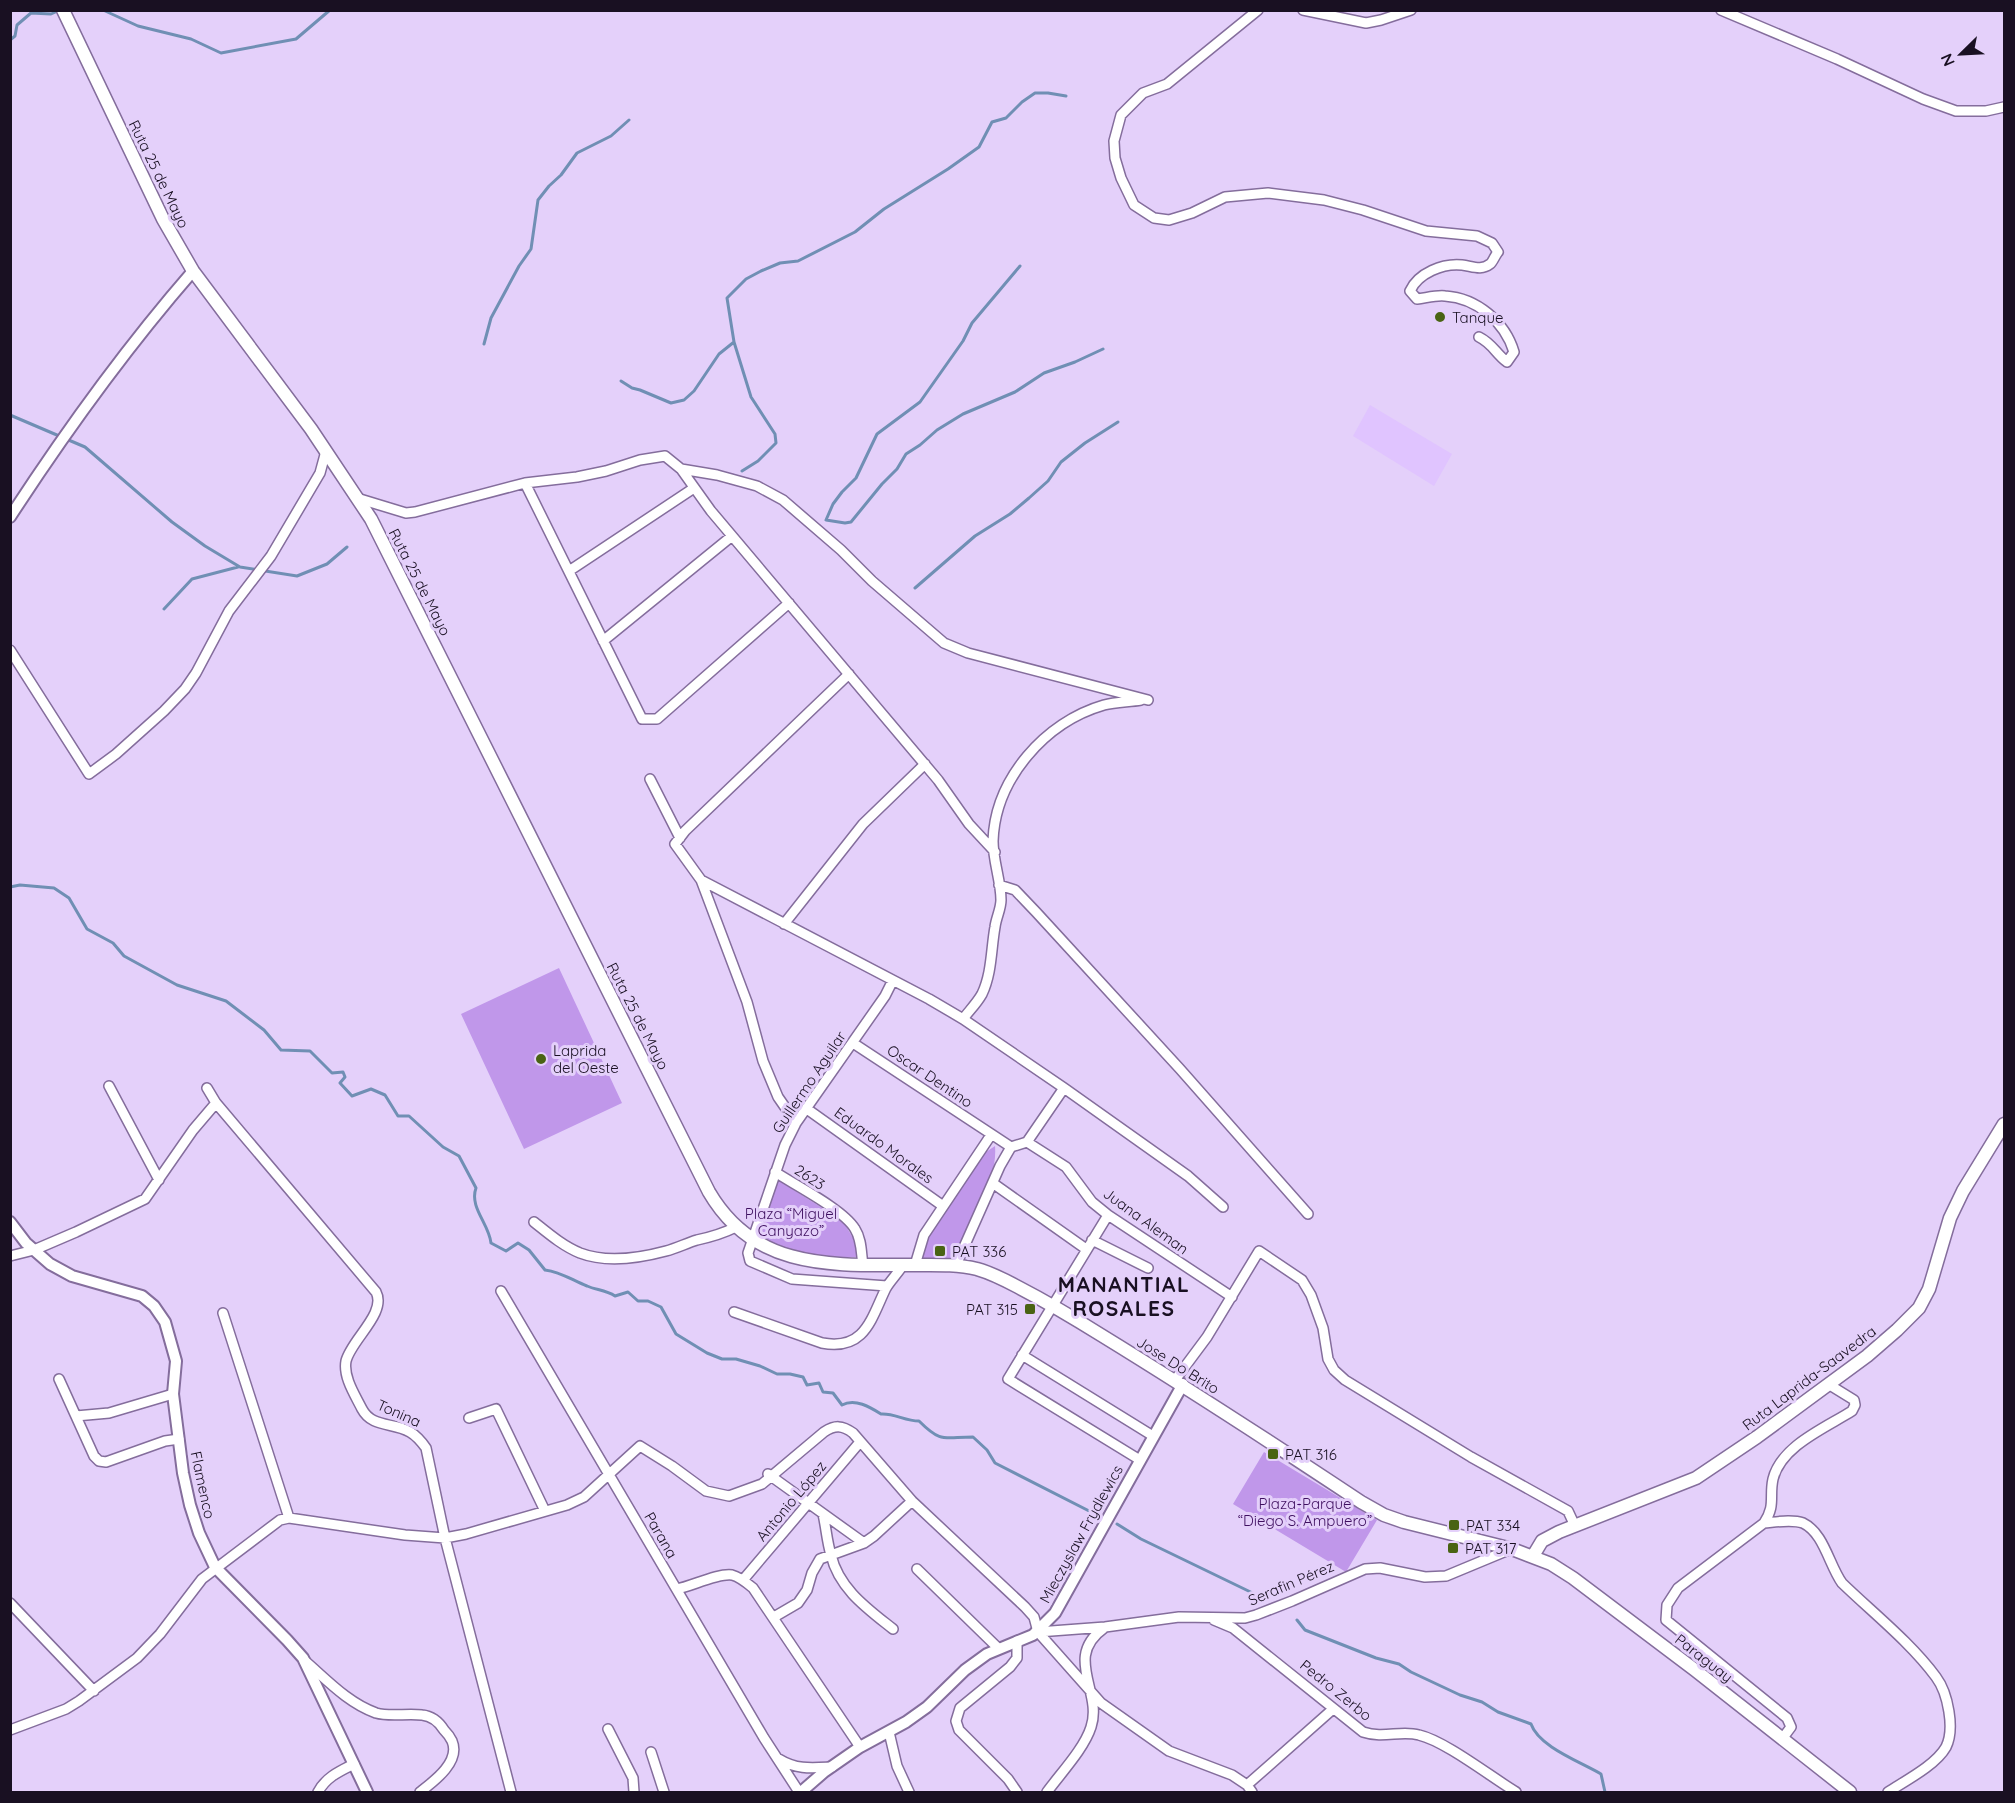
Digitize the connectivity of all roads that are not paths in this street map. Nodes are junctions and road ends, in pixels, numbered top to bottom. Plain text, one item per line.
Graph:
1 (63, 10) edge
2 (1258, 10) edge
3 (1303, 10) edge
4 (1411, 10) edge
5 (1721, 10) edge
6 (2004, 107) edge
7 (193, 271) junction
8 (1479, 337) dead end
9 (326, 451) junction
10 (681, 469) junction
11 (525, 483) junction
12 (694, 488) junction
13 (360, 500) junction
14 (10, 517) edge
15 (732, 536) junction
16 (569, 571) junction
17 (789, 603) junction
18 (603, 641) junction
19 (10, 650) edge
20 (849, 674) junction
21 (925, 764) junction
22 (650, 779) dead end
23 (680, 838) junction
24 (994, 852) junction
25 (701, 880) junction
26 (999, 885) junction
27 (784, 924) junction
28 (892, 982) junction
29 (963, 1019) junction
30 (853, 1043) junction
31 (109, 1086) dead end
32 (207, 1088) dead end
33 (1064, 1088) junction
34 (216, 1103) junction
35 (807, 1108) junction
36 (796, 1124) junction
37 (2004, 1124) edge
38 (991, 1135) junction
39 (1027, 1142) junction
40 (1011, 1147) junction
41 (775, 1172) junction
42 (159, 1180) junction
43 (994, 1184) junction
44 (709, 1191) joint
45 (943, 1206) junction
46 (1223, 1207) dead end
47 (1308, 1214) dead end
48 (1107, 1215) junction
49 (10, 1222) edge
50 (534, 1222) dead end
51 (736, 1227) junction
52 (752, 1239) junction
53 (1092, 1240) junction
54 (1086, 1249) junction
55 (34, 1250) junction
56 (10, 1256) edge
57 (863, 1265) junction
58 (909, 1265) junction
59 (956, 1265) junction
60 (1148, 1268) dead end
61 (887, 1286) junction
62 (501, 1291) dead end
63 (1232, 1297) junction
64 (1052, 1305) junction
65 (734, 1312) dead end
66 (223, 1313) dead end
67 (1022, 1355) junction
68 (59, 1379) dead end
69 (1179, 1382) junction
70 (1828, 1384) junction
71 (173, 1394) junction
72 (76, 1416) junction
73 (469, 1418) dead end
74 (1153, 1436) junction
75 (179, 1439) junction
76 (860, 1442) junction
77 (1140, 1460) junction
78 (610, 1474) junction
79 (769, 1475) junction
80 (912, 1501) junction
81 (809, 1503) junction
82 (545, 1511) junction
83 (824, 1514) junction
84 (289, 1518) junction
85 (1764, 1523) junction
86 (1575, 1526) junction
87 (445, 1538) junction
88 (864, 1543) junction
89 (1512, 1548) junction
90 (830, 1554) junction
91 (1533, 1556) junction
92 (215, 1567) junction
93 (917, 1569) dead end
94 (743, 1580) junction
95 (677, 1589) junction
96 (10, 1603) edge
97 (774, 1617) junction
98 (1209, 1618) junction
99 (1105, 1627) junction
100 (893, 1629) dead end
101 (1038, 1632) junction
102 (1017, 1641) junction
103 (998, 1647) junction
104 (303, 1658) junction
105 (1088, 1686) junction
106 (94, 1691) junction
107 (1333, 1709) junction
108 (609, 1729) dead end
109 (10, 1730) edge
110 (889, 1732) junction
111 (1782, 1739) junction
112 (860, 1747) junction
113 (651, 1752) dead end
114 (775, 1756) junction
115 (354, 1764) junction
116 (832, 1767) junction
117 (1250, 1789) edge
118 (318, 1792) edge
119 (368, 1792) edge
120 (420, 1792) edge
121 (511, 1792) edge
122 (634, 1792) edge
123 (664, 1792) edge
124 (800, 1792) edge
125 (909, 1792) edge
126 (1017, 1792) edge
127 (1047, 1792) edge
128 (1516, 1792) edge
129 (1850, 1792) edge
130 (1888, 1792) edge

1 - 7 main road, Ruta 25 de Mayo
2 - 8 street
3 - 4 street
5 - 6 street
7 - 9 main road, Ruta 25 de Mayo
7 - 14 street
9 - 13 main road, Ruta 25 de Mayo
9 - 19 street
10 - 11 street
10 - 12 street
10 - 24 street
11 - 13 street
11 - 16 street
12 - 15 street
12 - 16 street
13 - 44 main road, Ruta 25 de Mayo
15 - 17 street
15 - 18 street
16 - 18 street
17 - 18 street
17 - 20 street
20 - 21 street
20 - 23 street
21 - 24 street
21 - 27 street
22 - 23 street
23 - 25 street
24 - 26 street
25 - 27 street
25 - 36 street
26 - 29 street
26 - 47 street
27 - 28 street
28 - 29 street
28 - 30 street, Guillermo Aguilar
29 - 33 street
30 - 35 street, Guillermo Aguilar
30 - 38 street, Oscar Dentino
31 - 42 street
32 - 34 street, Tonina
33 - 39 street
33 - 46 street
34 - 42 street
34 - 87 street, Tonina
35 - 36 street, Guillermo Aguilar
35 - 45 street, Eduardo Morales
36 - 41 street, Guillermo Aguilar
37 - 70 main road, Ruta Laprida-Saavedra
38 - 40 street
38 - 45 street
39 - 40 street
39 - 48 street, Juana Aleman
40 - 43 street
41 - 52 street, Guillermo Aguilar
41 - 57 street, 2623
42 - 55 street
43 - 54 street
43 - 59 street
44 - 51 main road, Jose Do Brito
45 - 58 street
48 - 53 street
48 - 63 street, Juana Aleman
49 - 55 street, Flamenco
50 - 51 street
51 - 52 main road, Jose Do Brito
52 - 57 main road, Jose Do Brito
52 - 61 street
53 - 54 street
53 - 60 street
54 - 64 street
55 - 56 street
55 - 71 street, Flamenco
57 - 58 main road, Jose Do Brito
58 - 59 main road, Jose Do Brito
58 - 61 street
59 - 64 main road, Jose Do Brito
61 - 65 street
62 - 78 street, Parana
63 - 69 street
63 - 86 street
64 - 67 street
64 - 69 main road, Jose Do Brito
66 - 84 street
67 - 74 street
67 - 77 street
68 - 72 street
69 - 74 street, Mieczyslaw Frydlewics
69 - 89 main road, Jose Do Brito
70 - 85 street
70 - 86 main road, Ruta Laprida-Saavedra
71 - 72 street
71 - 75 street, Flamenco
72 - 75 street
73 - 82 street
74 - 77 street, Mieczyslaw Frydlewics
75 - 92 street, Flamenco
76 - 79 street
76 - 80 street
76 - 81 street, Antonio López
77 - 101 street, Mieczyslaw Frydlewics
78 - 79 street
78 - 82 street
78 - 95 street, Parana
79 - 81 street
80 - 88 street
80 - 101 street
81 - 83 street
81 - 94 street, Antonio López
82 - 87 street
83 - 88 street
83 - 90 street
84 - 87 street
84 - 92 street
85 - 111 street
85 - 130 street
86 - 91 main road, Ruta Laprida-Saavedra
87 - 121 street, Tonina
88 - 90 street
89 - 91 main road, Jose Do Brito
89 - 98 street, Serafin Pérez
90 - 97 street
90 - 100 street
91 - 111 main road, Paraguay
92 - 104 street, Flamenco
92 - 106 street
93 - 103 street
94 - 95 street
94 - 97 street
95 - 114 street, Parana
96 - 106 street
97 - 112 street
98 - 99 street, Serafin Pérez
98 - 107 street, Pedro Zerbo
99 - 101 street, Serafin Pérez
99 - 105 street
101 - 102 street, Mieczyslaw Frydlewics
101 - 105 street
102 - 103 street, Mieczyslaw Frydlewics
102 - 126 street
103 - 110 street, Mieczyslaw Frydlewics
104 - 115 street, Flamenco
104 - 120 street
105 - 117 street
105 - 127 street
106 - 109 street
107 - 117 street
107 - 128 street, Pedro Zerbo
108 - 122 street
110 - 112 street, Mieczyslaw Frydlewics
110 - 125 street
111 - 129 main road, Paraguay
112 - 116 street, Mieczyslaw Frydlewics
113 - 123 street
114 - 116 street
114 - 124 street, Parana
115 - 118 street
115 - 119 street, Flamenco
116 - 124 street, Mieczyslaw Frydlewics

